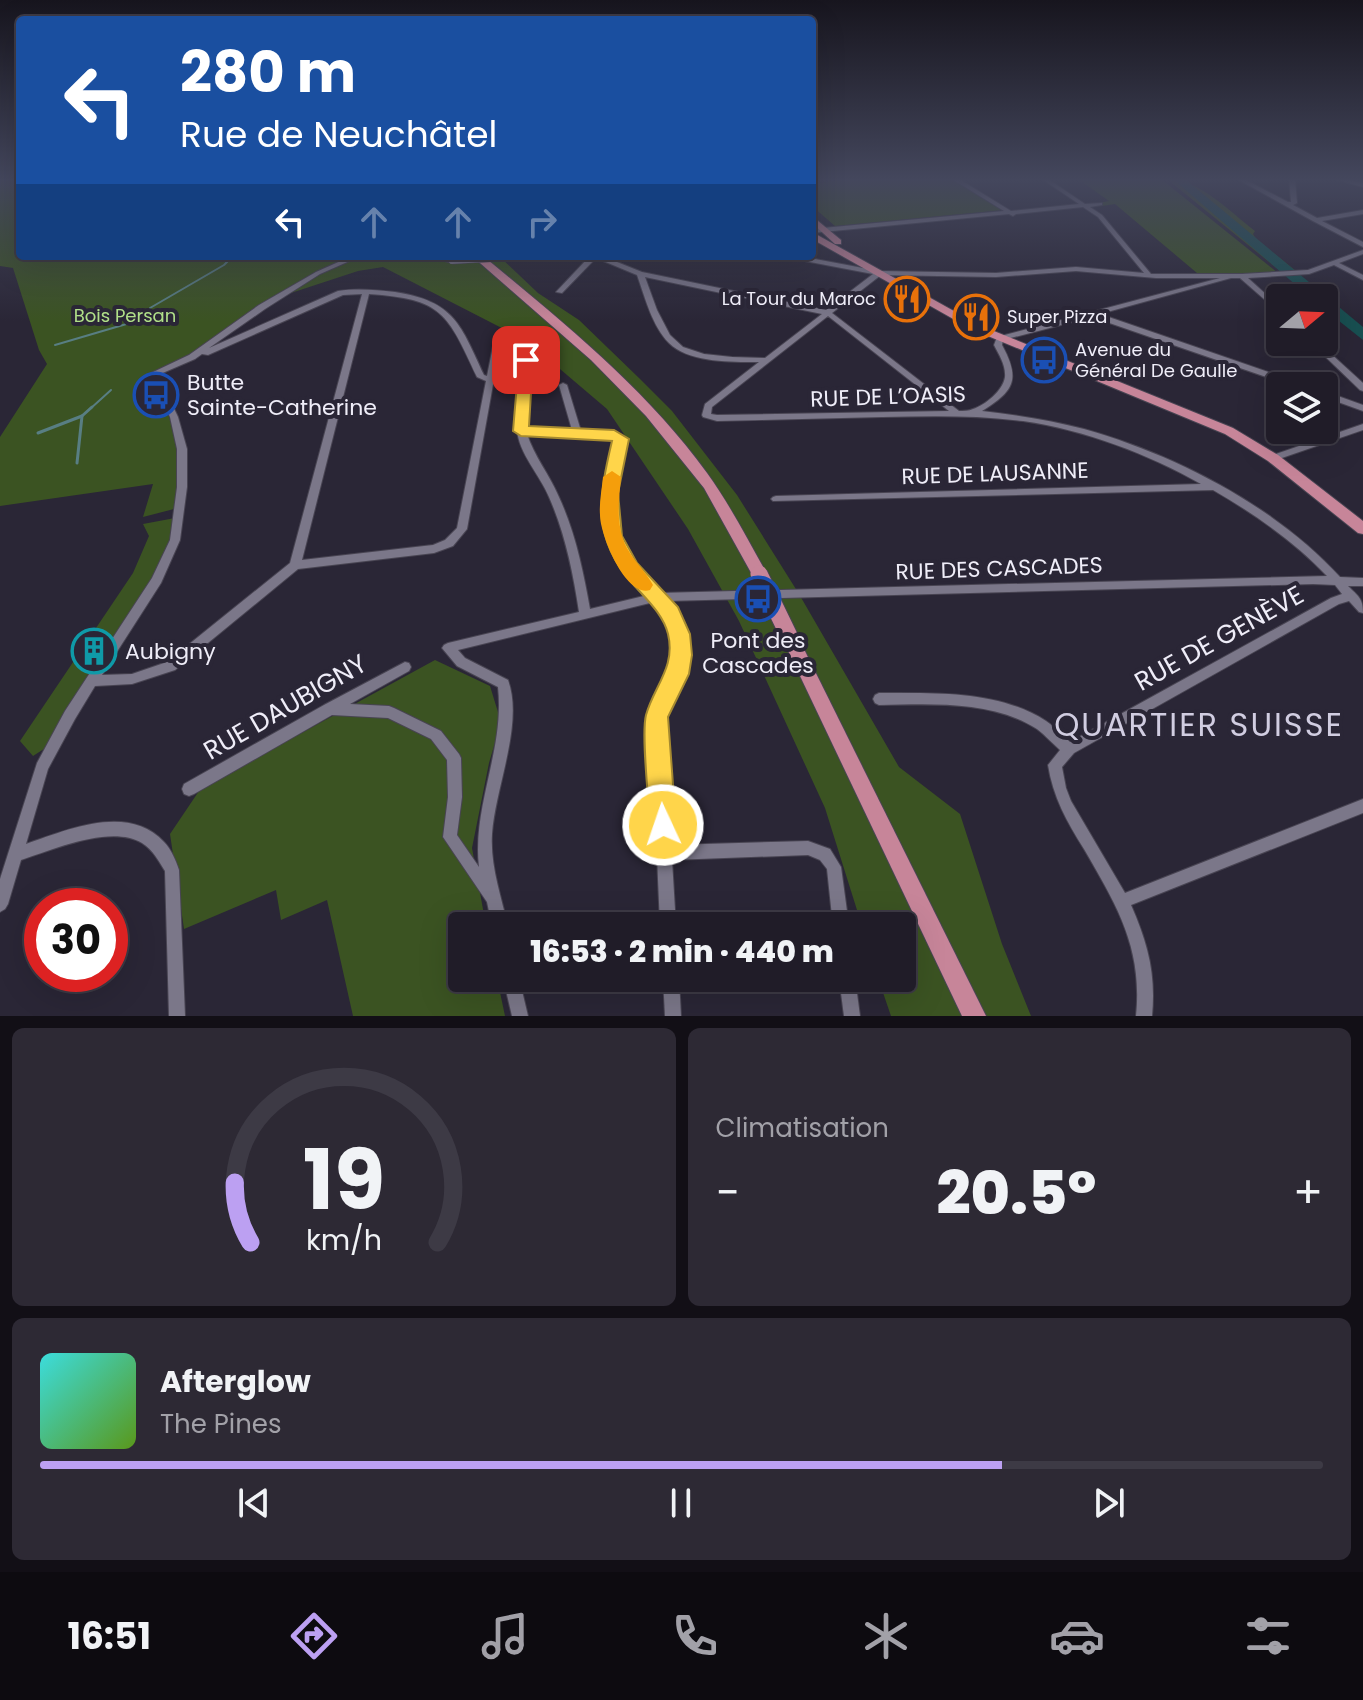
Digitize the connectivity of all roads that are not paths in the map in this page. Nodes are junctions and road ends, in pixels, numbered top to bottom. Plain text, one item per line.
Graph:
1 (870, 226) edge
2 (1109, 226) edge
3 (1327, 226) edge
4 (817, 231) edge
5 (1363, 245) edge
6 (1363, 252) edge
7 (349, 260) edge
8 (448, 260) edge
9 (468, 260) edge
10 (482, 260) edge
11 (591, 260) edge
12 (605, 260) edge
13 (810, 260) edge
14 (1336, 264) junction
15 (879, 273) junction
16 (640, 274) junction
17 (1149, 275) junction
18 (1242, 276) junction
19 (1363, 278) edge
20 (366, 292) junction
21 (560, 292) dead end
22 (1266, 298) edge
23 (828, 313) junction
24 (1093, 314) junction
25 (1000, 339) junction
26 (1329, 356) edge
27 (192, 357) junction
28 (769, 360) junction
29 (1266, 374) edge
30 (489, 379) junction
31 (563, 385) dead end
32 (1363, 388) edge
33 (1338, 399) edge
34 (1363, 408) edge
35 (957, 413) junction
36 (972, 413) junction
37 (1363, 427) edge
38 (521, 431) junction
39 (577, 433) junction
40 (1273, 458) junction
41 (1214, 487) junction
42 (776, 499) dead end
43 (1363, 529) edge
44 (295, 565) junction
45 (1343, 582) junction
46 (1363, 582) edge
47 (1352, 595) junction
48 (657, 597) junction
49 (1363, 609) edge
50 (585, 615) junction
51 (405, 667) dead end
52 (91, 681) junction
53 (879, 699) dead end
54 (329, 709) junction
55 (1069, 749) junction
56 (189, 789) dead end
57 (1363, 806) edge
58 (664, 853) junction
59 (16, 854) junction
60 (1123, 901) junction
61 (0, 904) edge
62 (495, 905) junction
63 (497, 912) edge
64 (667, 912) edge
65 (839, 912) edge
66 (514, 992) edge
67 (672, 992) edge
68 (849, 992) edge
69 (177, 1016) edge
70 (520, 1016) edge
71 (673, 1016) edge
72 (852, 1016) edge
73 (974, 1016) edge
74 (1144, 1016) edge

1 - 4 street
2 - 17 street
3 - 5 street
4 - 15 main road
6 - 14 street
7 - 27 street
8 - 9 street, bridge
10 - 73 main road, bridge
11 - 21 street
12 - 16 street
13 - 15 street
14 - 18 street
14 - 19 street
15 - 17 street
15 - 23 street
15 - 25 main road
16 - 23 street
16 - 28 street
17 - 18 street
18 - 22 street
18 - 24 street
20 - 27 street
20 - 30 street
20 - 44 street
23 - 28 street
23 - 35 street
24 - 25 street
24 - 29 street
25 - 36 street, RUE DE L’OASIS
25 - 40 main road
26 - 32 street
27 - 52 street
28 - 35 street, RUE DE L’OASIS
30 - 38 street
30 - 44 street
31 - 39 street
33 - 34 street
35 - 36 street, RUE DE L’OASIS
36 - 41 street
37 - 40 street
38 - 39 street
38 - 50 street
39 - 48 street
40 - 43 main road
41 - 42 street, RUE DE LAUSANNE
41 - 45 street
44 - 52 street
45 - 46 street, RUE DES CASCADES
45 - 47 street
45 - 48 street, RUE DES CASCADES
47 - 49 street
47 - 55 street, RUE DE GENÈVE
48 - 50 street
48 - 58 street
50 - 62 street
51 - 54 street, RUE DAUBIGNY
52 - 59 street
53 - 55 street
54 - 56 street, RUE DAUBIGNY
54 - 62 street
55 - 60 street
57 - 60 street
58 - 64 street
58 - 65 street
59 - 61 street
59 - 69 street
60 - 74 street
62 - 63 street
66 - 70 street
67 - 71 street
68 - 72 street

